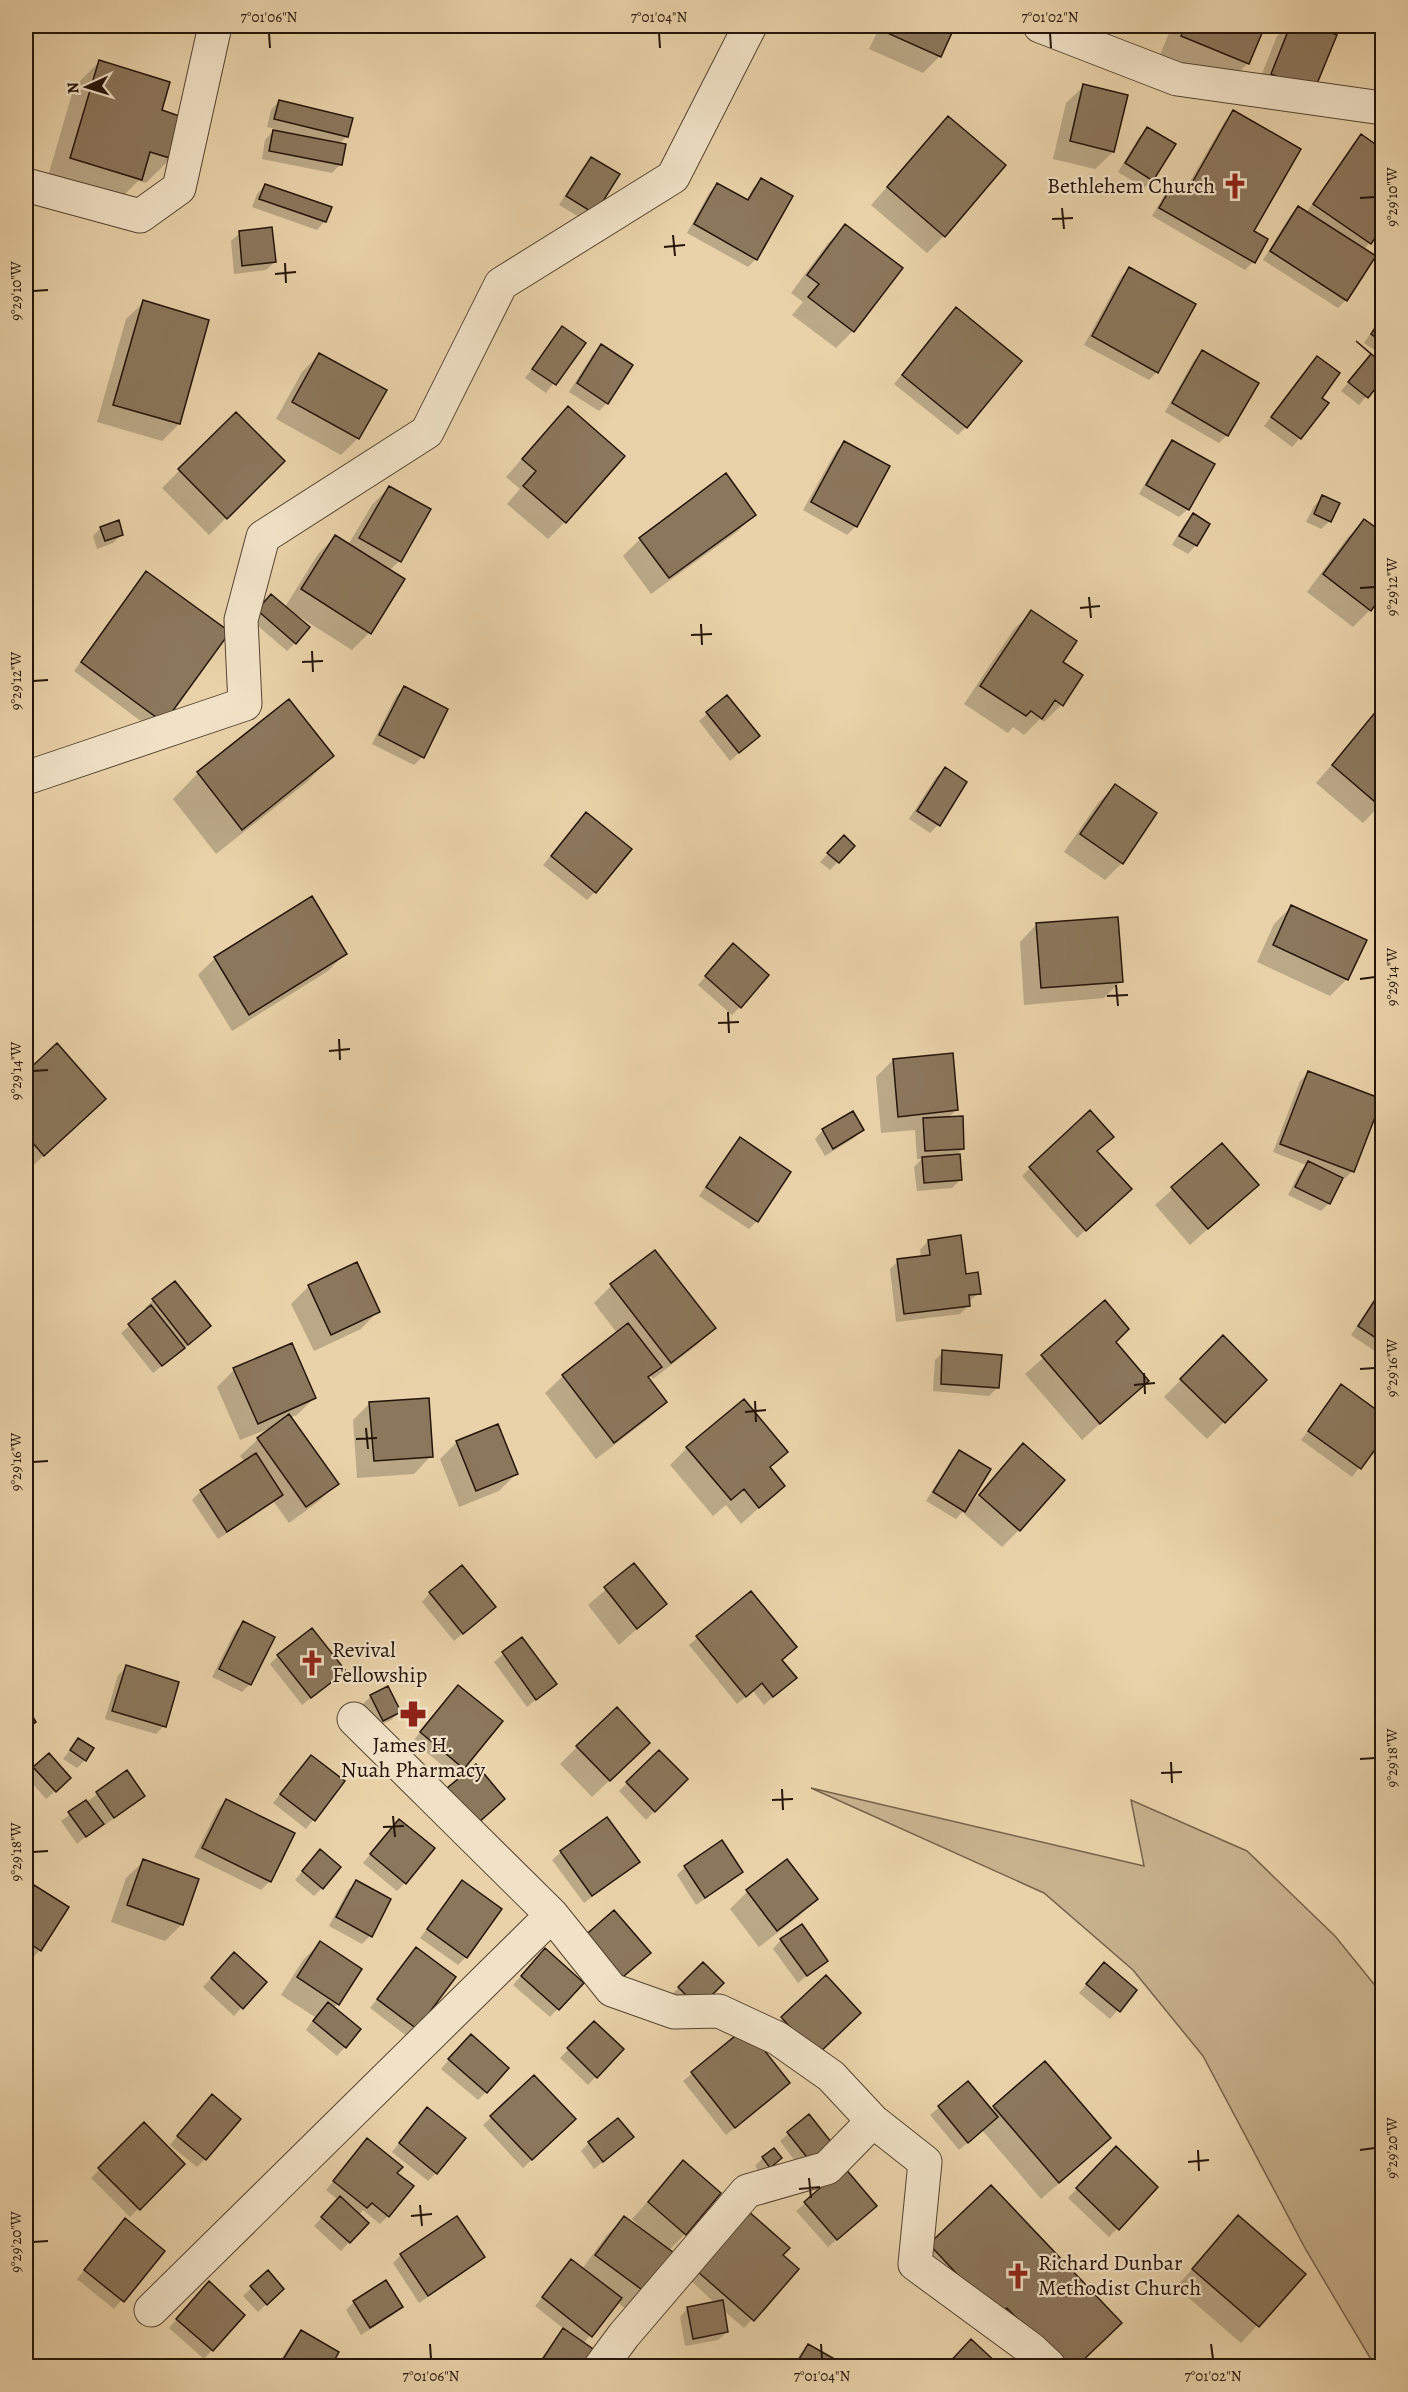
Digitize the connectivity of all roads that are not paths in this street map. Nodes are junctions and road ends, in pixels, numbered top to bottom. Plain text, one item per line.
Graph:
1 (214, 26) edge
2 (750, 26) edge
3 (1040, 26) edge
4 (1383, 108) edge
5 (26, 185) edge
6 (26, 778) edge
7 (354, 1719) dead end
8 (552, 1915) junction
9 (873, 2121) junction
10 (151, 2310) dead end
11 (1034, 2361) edge
12 (601, 2367) edge

1 - 5 street
2 - 6 street
3 - 4 street
7 - 8 street
8 - 9 street
8 - 10 street
9 - 11 street
9 - 12 street

